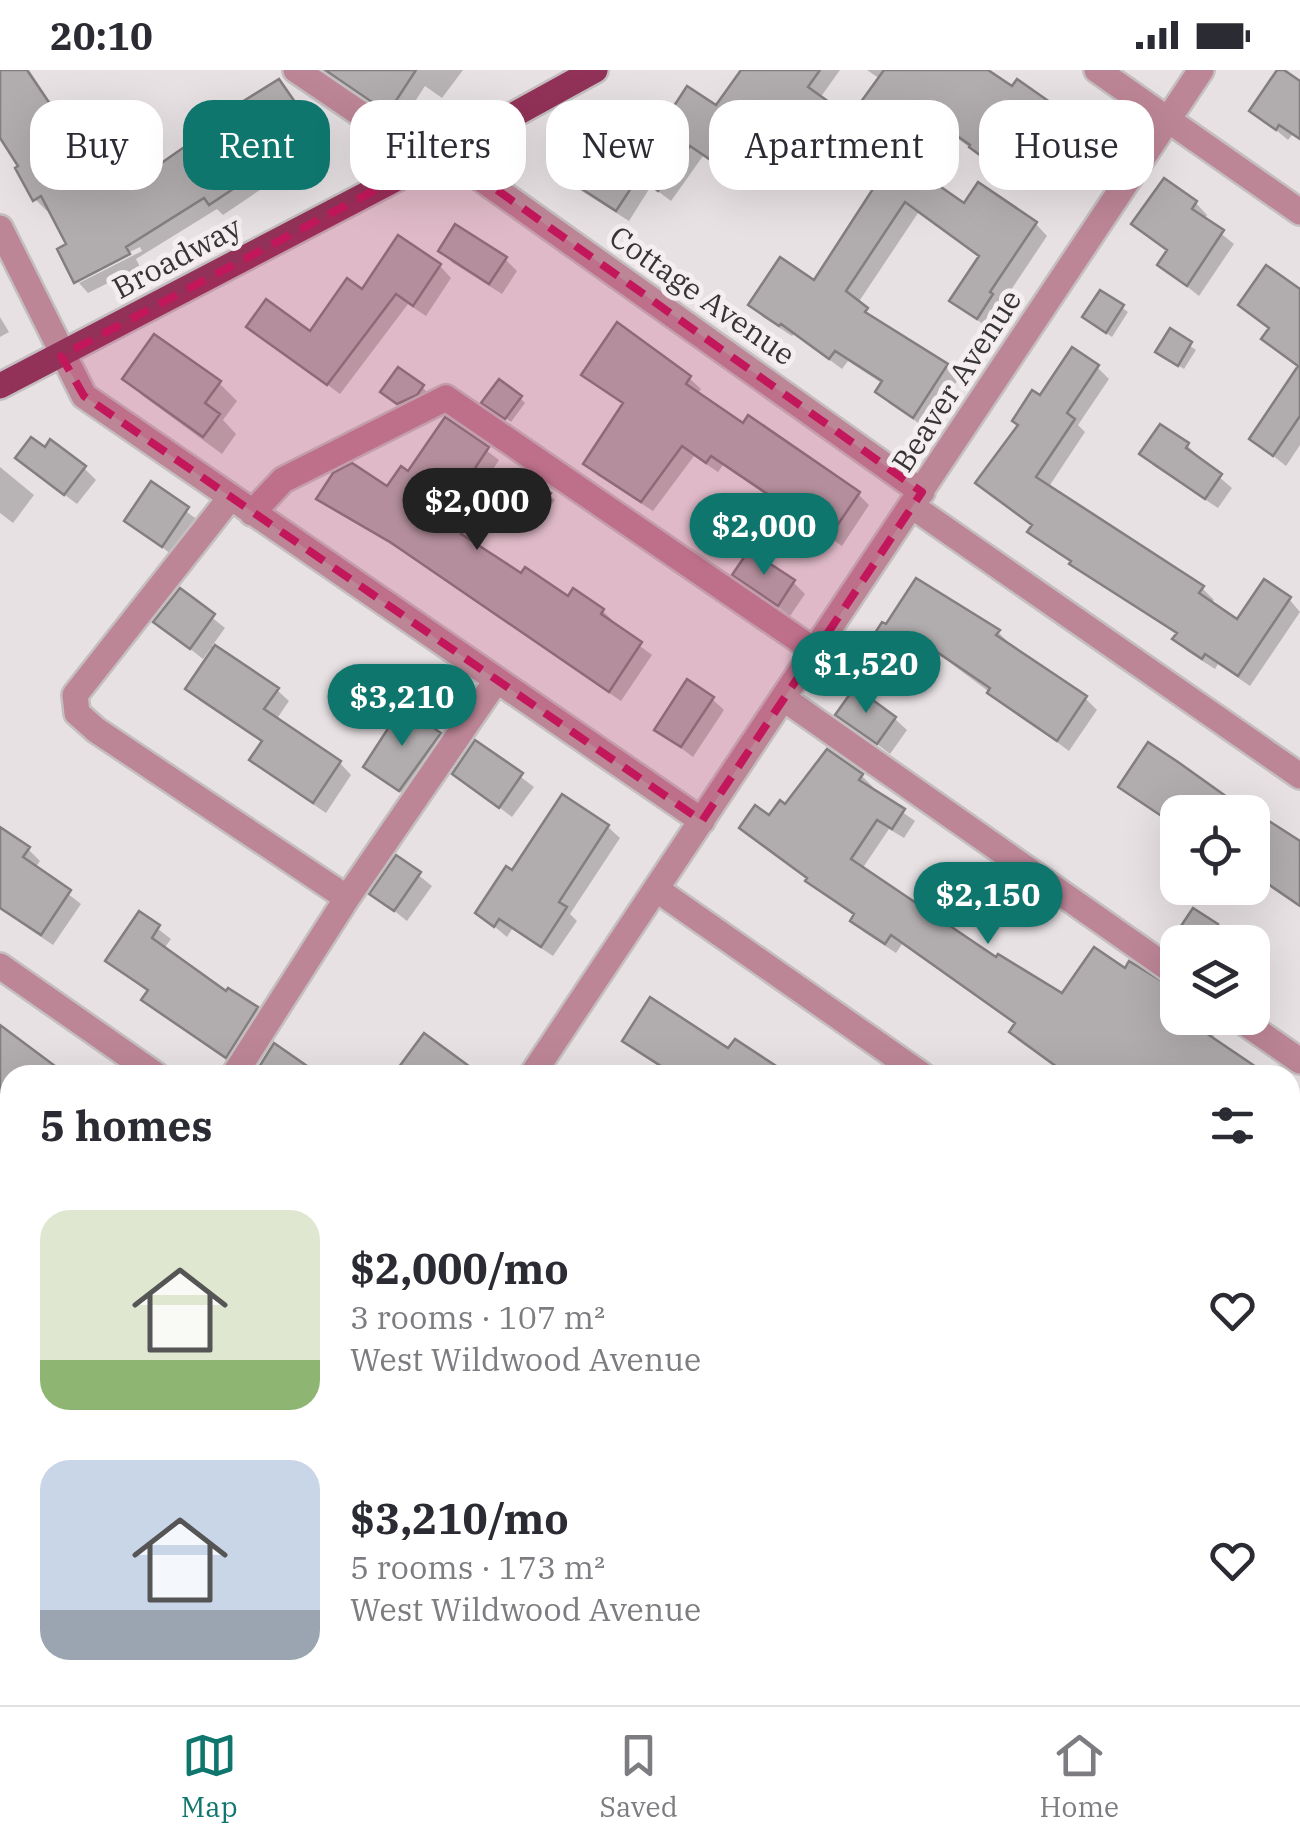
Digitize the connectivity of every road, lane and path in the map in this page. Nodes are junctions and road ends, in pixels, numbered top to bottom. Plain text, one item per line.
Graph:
1 (296, 70) edge
2 (594, 70) edge
3 (1097, 70) edge
4 (1201, 70) edge
5 (350, 103) edge
6 (526, 108) edge
7 (1168, 120) junction
8 (375, 190) edge
9 (483, 190) edge
10 (1300, 212) edge
11 (0, 228) edge
12 (61, 356) junction
13 (0, 386) edge
14 (230, 498) junction
15 (917, 499) junction
16 (252, 512) junction
17 (814, 651) junction
18 (496, 681) junction
19 (783, 698) junction
20 (1300, 776) edge
21 (702, 821) junction
22 (656, 890) junction
23 (347, 898) junction
24 (1160, 962) edge
25 (0, 966) edge
26 (1263, 1035) edge
27 (1300, 1061) edge
28 (142, 1065) edge
29 (240, 1065) edge
30 (539, 1065) edge
31 (908, 1065) edge

1 - 5 street, Cottage Avenue
2 - 6 main road, Broadway
3 - 7 street
4 - 7 street, Beaver Avenue
7 - 10 street
7 - 15 street, Beaver Avenue
8 - 12 main road, Broadway
9 - 15 street, Cottage Avenue
11 - 12 street
12 - 13 main road, Broadway
12 - 14 street
14 - 16 street
14 - 23 street
15 - 17 street, Beaver Avenue
15 - 20 street, Cottage Avenue
16 - 17 street
16 - 18 street
17 - 19 street, Beaver Avenue
18 - 21 street
18 - 23 street
19 - 21 street, Beaver Avenue
19 - 24 street
21 - 22 street, Beaver Avenue
22 - 30 street, Beaver Avenue
22 - 31 street
23 - 29 street
25 - 28 street
26 - 27 street

